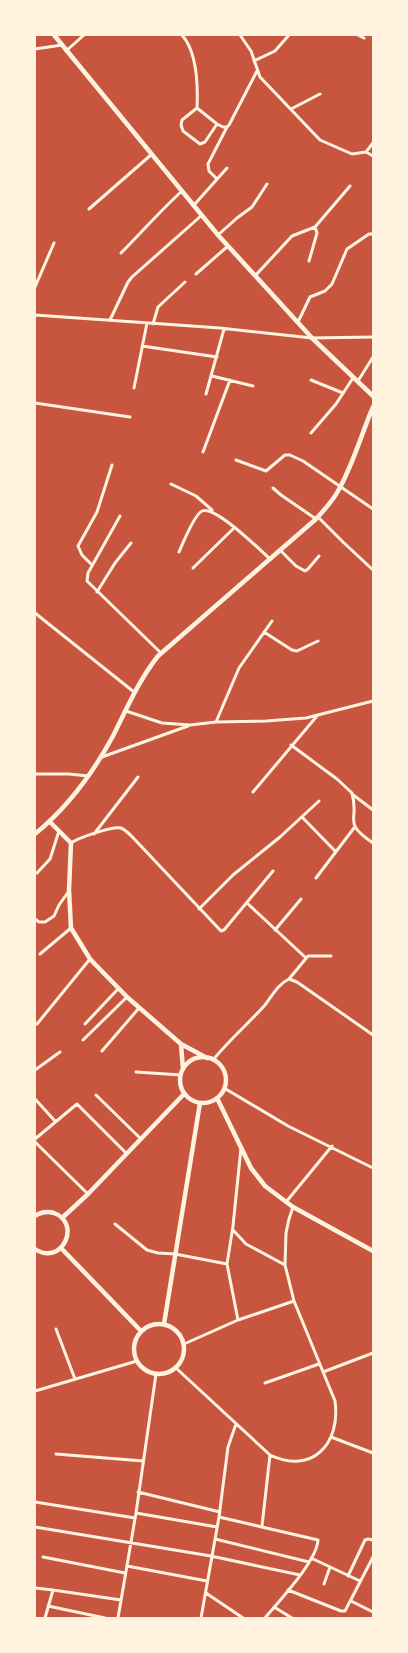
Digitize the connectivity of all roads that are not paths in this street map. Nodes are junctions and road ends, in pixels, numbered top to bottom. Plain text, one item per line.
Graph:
1 (54, 35) edge
2 (84, 35) edge
3 (182, 35) edge
4 (240, 35) edge
5 (289, 35) edge
6 (358, 35) edge
7 (364, 38) dead end
8 (62, 46) junction
9 (35, 49) edge
10 (66, 51) junction
11 (254, 61) junction
12 (258, 70) junction
13 (320, 94) dead end
14 (197, 108) junction
15 (291, 109) junction
16 (217, 124) junction
17 (227, 127) junction
18 (373, 143) edge
19 (366, 152) junction
20 (152, 154) junction
21 (373, 156) edge
22 (227, 168) dead end
23 (218, 179) junction
24 (267, 184) dead end
25 (350, 186) dead end
26 (183, 191) junction
27 (194, 205) junction
28 (89, 209) dead end
29 (202, 215) junction
30 (315, 227) junction
31 (218, 234) junction
32 (373, 234) edge
33 (54, 243) dead end
34 (228, 245) junction
35 (121, 253) dead end
36 (308, 261) dead end
37 (196, 274) dead end
38 (255, 276) junction
39 (185, 282) dead end
40 (35, 287) edge
41 (35, 315) edge
42 (110, 320) junction
43 (298, 322) junction
44 (147, 323) junction
45 (153, 324) junction
46 (224, 329) junction
47 (373, 337) edge
48 (312, 338) junction
49 (142, 346) junction
50 (217, 357) junction
51 (373, 357) edge
52 (212, 376) junction
53 (353, 378) junction
54 (230, 380) junction
55 (310, 380) dead end
56 (357, 382) junction
57 (253, 386) dead end
58 (134, 388) dead end
59 (343, 393) junction
60 (206, 394) dead end
61 (373, 396) edge
62 (35, 403) edge
63 (373, 407) edge
64 (130, 417) dead end
65 (311, 433) dead end
66 (203, 452) dead end
67 (236, 460) dead end
68 (112, 465) dead end
69 (171, 484) dead end
70 (340, 487) junction
71 (273, 488) dead end
72 (373, 509) edge
73 (214, 512) junction
74 (120, 516) dead end
75 (317, 517) junction
76 (234, 528) junction
77 (131, 543) dead end
78 (280, 550) junction
79 (179, 552) dead end
80 (320, 556) dead end
81 (270, 559) junction
82 (92, 566) junction
83 (193, 568) dead end
84 (373, 570) edge
85 (97, 592) junction
86 (35, 613) edge
87 (272, 621) dead end
88 (264, 632) junction
89 (318, 640) dead end
90 (161, 652) junction
91 (134, 692) junction
92 (373, 701) edge
93 (126, 711) junction
94 (318, 715) junction
95 (216, 722) junction
96 (190, 725) junction
97 (291, 745) junction
98 (101, 757) junction
99 (35, 774) edge
100 (88, 776) junction
101 (138, 777) dead end
102 (253, 792) dead end
103 (352, 793) junction
104 (319, 801) dead end
105 (373, 810) edge
106 (302, 817) junction
107 (50, 822) junction
108 (354, 828) junction
109 (59, 831) junction
110 (35, 834) edge
111 (93, 834) junction
112 (70, 843) junction
113 (373, 843) edge
114 (336, 852) junction
115 (273, 871) dead end
116 (37, 873) dead end
117 (316, 878) dead end
118 (69, 890) junction
119 (301, 899) dead end
120 (247, 903) junction
121 (199, 909) junction
122 (35, 918) edge
123 (71, 928) junction
124 (275, 930) junction
125 (40, 954) dead end
126 (331, 956) dead end
127 (306, 958) junction
128 (90, 959) junction
129 (289, 979) junction
130 (118, 989) junction
131 (127, 997) junction
132 (139, 1008) junction
133 (37, 1024) dead end
134 (85, 1024) dead end
135 (373, 1035) edge
136 (83, 1040) dead end
137 (181, 1044) junction
138 (102, 1051) dead end
139 (60, 1052) dead end
140 (206, 1058) junction
141 (213, 1060) junction
142 (35, 1070) edge
143 (136, 1072) dead end
144 (182, 1072) junction
145 (224, 1088) junction
146 (184, 1094) junction
147 (96, 1095) dead end
148 (217, 1098) junction
149 (35, 1100) edge
150 (200, 1103) junction
151 (55, 1121) junction
152 (140, 1138) junction
153 (35, 1140) edge
154 (332, 1146) junction
155 (241, 1147) junction
156 (126, 1153) junction
157 (373, 1168) edge
158 (88, 1194) junction
159 (286, 1202) junction
160 (294, 1207) junction
161 (35, 1216) edge
162 (62, 1218) junction
163 (114, 1224) dead end
164 (232, 1230) junction
165 (61, 1248) junction
166 (35, 1250) edge
167 (373, 1251) edge
168 (175, 1254) junction
169 (227, 1264) junction
170 (285, 1265) junction
171 (294, 1301) junction
172 (238, 1320) junction
173 (164, 1324) junction
174 (56, 1329) dead end
175 (141, 1331) junction
176 (184, 1344) junction
177 (373, 1353) edge
178 (136, 1361) junction
179 (320, 1364) junction
180 (176, 1368) junction
181 (323, 1372) junction
182 (156, 1374) junction
183 (75, 1379) junction
184 (265, 1383) dead end
185 (35, 1390) edge
186 (236, 1424) junction
187 (331, 1437) junction
188 (373, 1453) edge
189 (56, 1454) dead end
190 (270, 1455) junction
191 (143, 1461) junction
192 (138, 1492) junction
193 (35, 1502) edge
194 (136, 1512) junction
195 (220, 1512) junction
196 (219, 1517) junction
197 (135, 1518) junction
198 (262, 1526) junction
199 (35, 1527) edge
200 (217, 1527) junction
201 (214, 1539) junction
202 (373, 1540) edge
203 (130, 1542) junction
204 (211, 1556) junction
205 (43, 1557) dead end
206 (373, 1557) edge
207 (310, 1560) junction
208 (127, 1566) junction
209 (330, 1567) junction
210 (125, 1573) junction
211 (300, 1575) junction
212 (348, 1576) junction
213 (208, 1582) junction
214 (360, 1582) junction
215 (324, 1584) dead end
216 (35, 1588) edge
217 (53, 1590) junction
218 (288, 1590) junction
219 (206, 1593) junction
220 (121, 1600) junction
221 (351, 1601) junction
222 (48, 1606) junction
223 (274, 1607) junction
224 (373, 1612) edge
225 (237, 1613) junction
226 (45, 1618) edge
227 (105, 1618) edge
228 (118, 1618) edge
229 (201, 1618) edge
230 (234, 1618) edge
231 (243, 1618) edge
232 (265, 1618) edge
233 (292, 1618) edge

1 - 8 street
2 - 10 street
3 - 14 street
4 - 11 street
5 - 11 street
6 - 7 street
8 - 9 street
8 - 10 street
10 - 20 street
11 - 12 street
12 - 15 street
12 - 17 street
13 - 15 street
14 - 16 street
14 - 16 street
15 - 19 street
16 - 17 street
17 - 23 street
18 - 19 street
19 - 21 street
20 - 26 street
20 - 28 street
22 - 23 street
23 - 27 street
24 - 31 street
25 - 30 street
26 - 27 street
26 - 35 street
27 - 29 street
29 - 31 street
29 - 42 street
30 - 36 street
30 - 38 street
31 - 34 street
32 - 43 street
33 - 40 street
34 - 37 street
34 - 38 street
38 - 43 street
39 - 45 street
41 - 42 street
42 - 44 street
43 - 48 street
44 - 45 street
44 - 49 street
45 - 46 street
46 - 48 street
46 - 50 street
47 - 48 street
48 - 53 street
49 - 50 street
49 - 58 street
50 - 52 street
51 - 56 street
52 - 54 street
52 - 60 street
53 - 56 street
53 - 59 street
54 - 57 street
54 - 66 street
55 - 59 street
56 - 61 street
59 - 65 street
62 - 64 street
63 - 70 street
67 - 70 street
68 - 82 street
69 - 73 street
70 - 72 street
70 - 75 street
71 - 75 street
73 - 76 street
73 - 79 street
74 - 82 street
75 - 78 street
75 - 84 street
76 - 81 street
76 - 83 street
77 - 85 street
78 - 80 street
78 - 81 street
81 - 90 street
82 - 85 street
85 - 90 street
86 - 91 street
87 - 88 street
88 - 89 street
88 - 95 street
90 - 91 street
91 - 93 street
92 - 94 street
93 - 96 street
93 - 98 street
94 - 95 street
94 - 97 street
95 - 96 street
96 - 98 street
97 - 102 street
97 - 103 street
98 - 100 street
99 - 100 street
100 - 107 street
101 - 111 street
103 - 105 street
103 - 108 street
104 - 106 street
106 - 114 street
106 - 121 street
107 - 109 street
107 - 110 street
108 - 113 street
108 - 114 street
109 - 112 street
109 - 116 street
111 - 112 street
111 - 121 street
112 - 118 street
114 - 117 street
115 - 120 street
118 - 122 street
118 - 123 street
119 - 124 street
120 - 121 street
120 - 124 street
123 - 125 street
123 - 128 street
124 - 127 street
126 - 127 street
127 - 129 street
128 - 130 street
128 - 133 street
129 - 135 street
129 - 141 street
130 - 131 street
130 - 134 street
131 - 132 street
131 - 136 street
132 - 137 street
132 - 138 street
137 - 140 street
137 - 144 street
139 - 142 street
140 - 141 street
140 - 144 street
141 - 145 street
143 - 144 street
144 - 146 street
145 - 148 street
145 - 154 street
146 - 150 street
146 - 152 street
147 - 152 street
148 - 150 street
148 - 155 street
149 - 151 street
150 - 168 street
151 - 153 street
151 - 156 street
152 - 156 street
153 - 158 street
154 - 157 street
154 - 159 street
155 - 159 street
155 - 164 street
156 - 158 street
158 - 162 street
159 - 160 street
160 - 167 street
160 - 170 street
161 - 162 street
162 - 165 street
163 - 168 street
164 - 169 street
164 - 170 street
165 - 166 street
165 - 175 street
168 - 169 street
168 - 173 street
169 - 172 street
170 - 171 street
171 - 172 street
171 - 179 street
172 - 176 street
173 - 175 street
173 - 176 street
174 - 183 street
175 - 178 street
176 - 180 street
177 - 181 street
178 - 182 street
178 - 183 street
179 - 181 street
179 - 184 street
180 - 182 street
180 - 186 street
181 - 187 street
182 - 191 street
183 - 185 street
186 - 190 street
186 - 195 street
187 - 188 street
187 - 190 street
189 - 191 street
190 - 198 street
191 - 192 street
192 - 194 street
192 - 195 street
193 - 197 street
194 - 197 street
194 - 200 street
195 - 196 street
196 - 198 street
196 - 200 street
197 - 203 street
198 - 207 street
199 - 203 street
200 - 201 street
201 - 204 street
201 - 207 street
202 - 212 street
203 - 204 street
203 - 208 street
204 - 211 street
204 - 213 street
205 - 210 street
206 - 214 street
207 - 209 street
207 - 211 street
208 - 210 street
208 - 213 street
209 - 212 street
209 - 215 street
210 - 220 street
211 - 218 street
212 - 214 street
213 - 219 street
214 - 221 street
216 - 217 street
217 - 220 street
217 - 222 street
218 - 221 street
218 - 223 street
219 - 225 street
219 - 229 street
220 - 228 street
221 - 224 street
222 - 226 street
222 - 227 street
223 - 232 street
223 - 233 street
225 - 230 street
225 - 231 street

